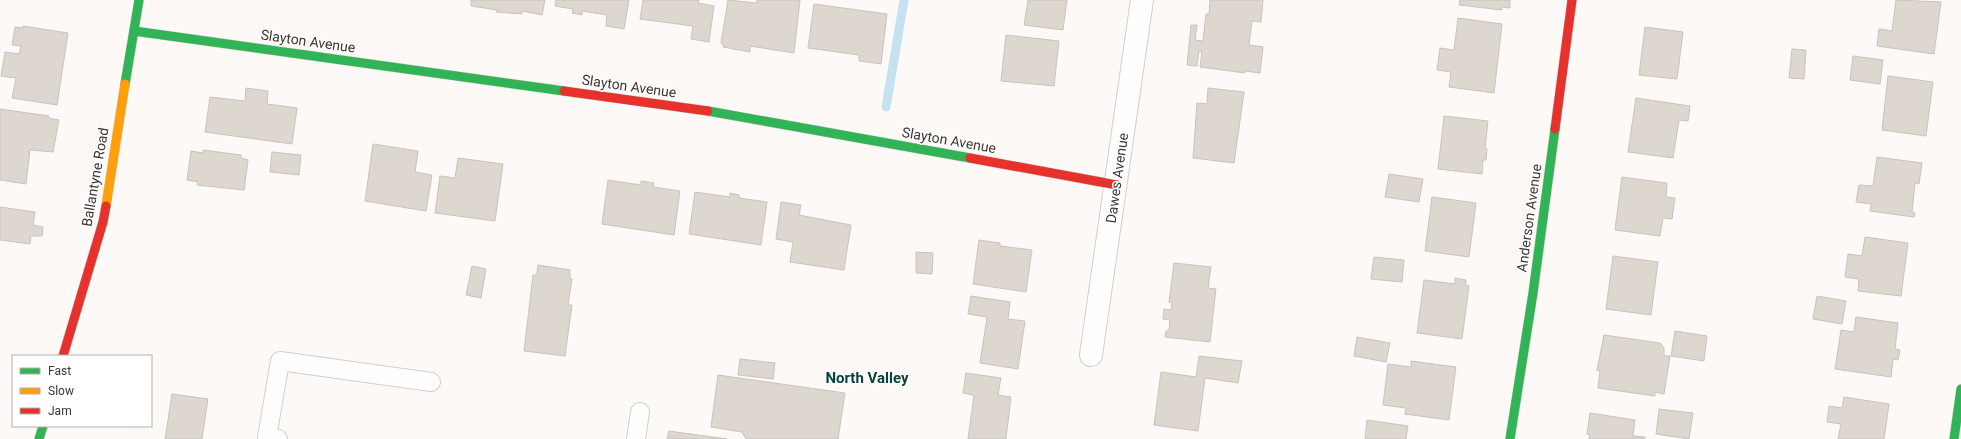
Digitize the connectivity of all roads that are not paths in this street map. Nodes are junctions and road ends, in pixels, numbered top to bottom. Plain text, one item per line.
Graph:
1 (139, 0) edge
2 (1142, 0) edge
3 (1572, 0) edge
4 (134, 31) junction
5 (1117, 185) junction
6 (63, 355) edge
7 (1091, 356) dead end
8 (431, 382) dead end
9 (1961, 389) edge
10 (640, 412) dead end
11 (43, 427) edge
12 (39, 439) edge
13 (278, 439) edge
14 (636, 439) edge
15 (1510, 439) edge
16 (1954, 439) edge

1 - 4 street, Ballantyne Road
2 - 5 street, Dawes Avenue
3 - 15 street, Anderson Avenue
4 - 5 street, Slayton Avenue
4 - 6 street, Ballantyne Road
5 - 7 street, Dawes Avenue
8 - 13 lane
9 - 16 street
10 - 14 lane
11 - 12 street

